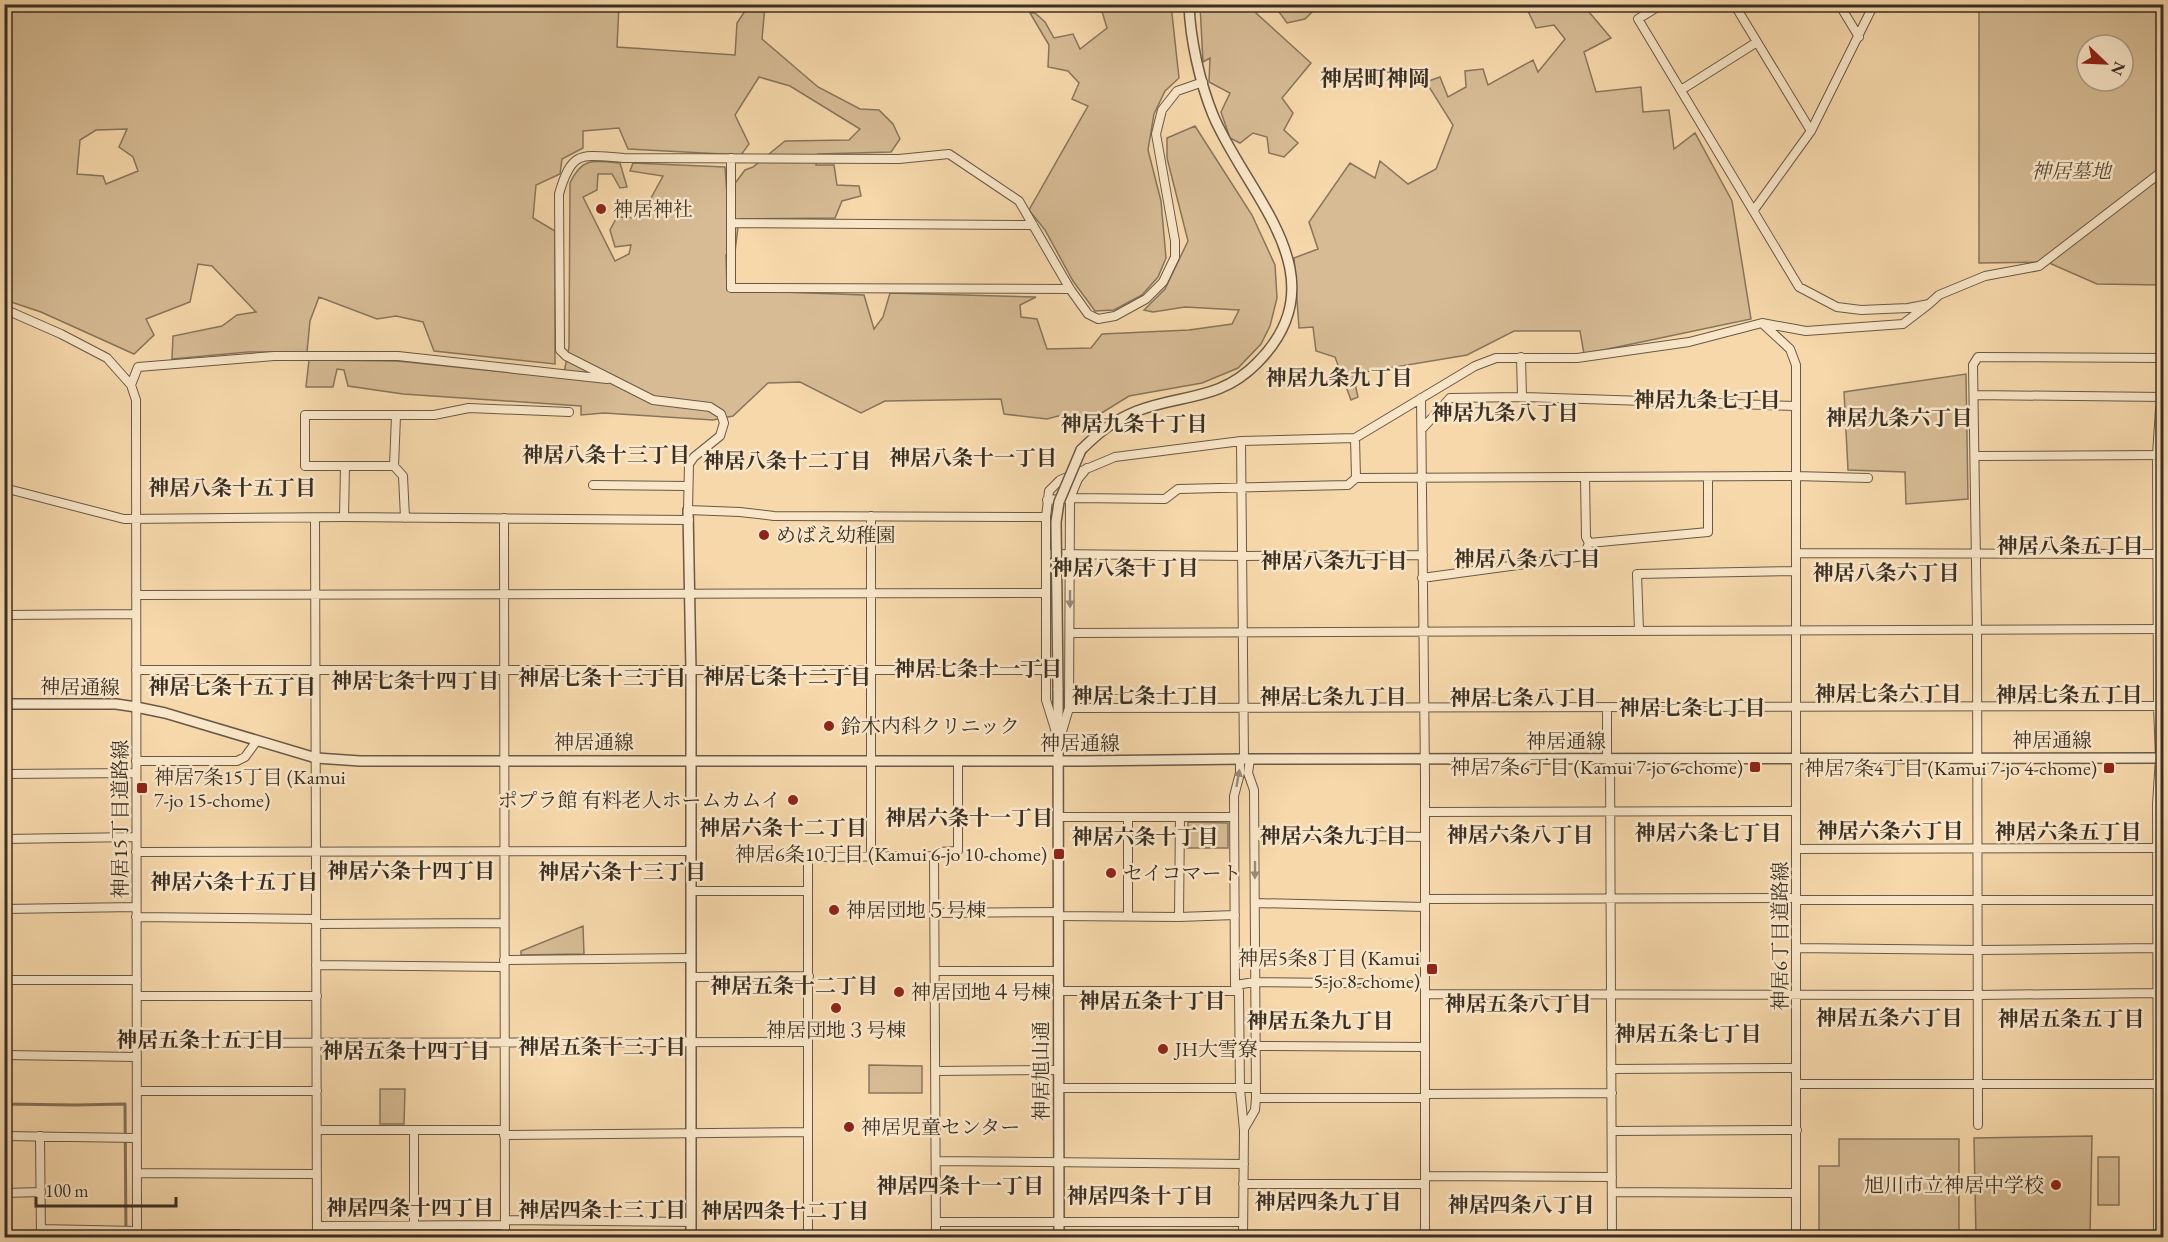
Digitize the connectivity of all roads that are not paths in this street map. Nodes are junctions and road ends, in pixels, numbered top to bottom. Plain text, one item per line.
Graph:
1 (1189, 4) edge
2 (1662, 4) edge
3 (1734, 4) edge
4 (1839, 4) edge
5 (1874, 4) edge
6 (1859, 37) junction
7 (1757, 42) junction
8 (1203, 82) junction
9 (1681, 90) junction
10 (1812, 131) junction
11 (731, 158) junction
12 (2163, 170) edge
13 (1754, 210) junction
14 (732, 223) junction
15 (1033, 225) junction
16 (1070, 289) junction
17 (1929, 304) junction
18 (4, 309) edge
19 (1762, 323) junction
20 (1521, 357) junction
21 (2163, 358) edge
22 (612, 379) junction
23 (131, 385) junction
24 (1974, 395) junction
25 (1522, 397) junction
26 (1421, 398) junction
27 (2163, 399) edge
28 (1796, 406) junction
29 (569, 412) dead end
30 (396, 416) junction
31 (1423, 428) junction
32 (1355, 438) junction
33 (1241, 441) junction
34 (2160, 455) edge
35 (1976, 456) junction
36 (345, 466) junction
37 (394, 466) junction
38 (1088, 467) junction
39 (1795, 476) junction
40 (1356, 478) junction
41 (1423, 478) junction
42 (1585, 478) junction
43 (1708, 478) junction
44 (1868, 478) dead end
45 (593, 485) dead end
46 (687, 486) junction
47 (1242, 487) junction
48 (4, 488) edge
49 (1070, 498) junction
50 (1047, 500) junction
51 (689, 515) junction
52 (871, 516) junction
53 (344, 517) junction
54 (1046, 517) junction
55 (315, 518) junction
56 (405, 518) junction
57 (504, 518) junction
58 (136, 519) junction
59 (1589, 543) junction
60 (1796, 553) junction
61 (1046, 554) junction
62 (1070, 554) junction
63 (1976, 554) junction
64 (2160, 554) edge
65 (1423, 555) junction
66 (1244, 556) junction
67 (1796, 571) junction
68 (1422, 578) junction
69 (1046, 592) junction
70 (315, 593) junction
71 (503, 593) junction
72 (871, 593) junction
73 (689, 594) junction
74 (136, 595) junction
75 (136, 614) junction
76 (4, 615) edge
77 (2160, 629) edge
78 (1423, 630) junction
79 (1795, 630) junction
80 (1977, 630) junction
81 (1639, 631) junction
82 (1244, 632) junction
83 (1070, 633) junction
84 (871, 669) junction
85 (136, 670) junction
86 (502, 670) junction
87 (1046, 670) junction
88 (316, 671) junction
89 (691, 671) junction
90 (4, 704) edge
91 (1423, 706) junction
92 (1977, 706) junction
93 (2161, 706) edge
94 (136, 707) junction
95 (1796, 707) junction
96 (1069, 708) junction
97 (1244, 708) junction
98 (1607, 708) junction
99 (1059, 741) junction
100 (256, 742) junction
101 (316, 758) junction
102 (1977, 758) junction
103 (2162, 758) edge
104 (1245, 759) junction
105 (1425, 759) junction
106 (1609, 759) junction
107 (1796, 759) junction
108 (504, 760) junction
109 (691, 760) junction
110 (136, 761) junction
111 (871, 761) junction
112 (958, 761) junction
113 (1059, 761) junction
114 (136, 773) junction
115 (4, 774) edge
116 (1611, 811) junction
117 (1796, 811) junction
118 (1425, 812) junction
119 (1059, 817) junction
120 (1128, 817) junction
121 (1180, 817) junction
122 (1234, 817) junction
123 (1254, 834) junction
124 (136, 837) junction
125 (1425, 837) junction
126 (4, 839) edge
127 (2160, 848) edge
128 (1796, 849) junction
129 (1977, 850) junction
130 (316, 851) junction
131 (504, 851) junction
132 (691, 851) junction
133 (136, 852) junction
134 (871, 856) junction
135 (934, 856) junction
136 (691, 891) junction
137 (808, 891) junction
138 (1611, 899) junction
139 (1796, 899) junction
140 (2160, 900) edge
141 (1979, 901) junction
142 (1255, 903) junction
143 (1425, 903) junction
144 (136, 907) junction
145 (4, 909) edge
146 (934, 913) junction
147 (2160, 913) edge
148 (1059, 914) junction
149 (1235, 915) junction
150 (1128, 916) junction
151 (1179, 916) junction
152 (136, 917) junction
153 (316, 921) junction
154 (504, 923) junction
155 (1796, 948) junction
156 (2157, 948) junction
157 (1979, 950) junction
158 (691, 958) junction
159 (504, 963) junction
160 (316, 965) junction
161 (935, 971) junction
162 (1059, 971) junction
163 (809, 976) junction
164 (691, 977) junction
165 (4, 980) edge
166 (136, 980) junction
167 (1256, 982) junction
168 (1425, 984) junction
169 (1237, 988) junction
170 (1059, 992) junction
171 (1611, 993) junction
172 (1796, 993) junction
173 (2157, 993) junction
174 (1425, 994) junction
175 (1978, 995) junction
176 (136, 996) junction
177 (316, 996) junction
178 (2160, 1017) edge
179 (504, 1042) junction
180 (691, 1042) junction
181 (808, 1042) junction
182 (136, 1043) junction
183 (317, 1043) junction
184 (1256, 1046) junction
185 (1425, 1047) junction
186 (4, 1055) edge
187 (137, 1057) junction
188 (1796, 1068) junction
189 (1611, 1069) junction
190 (1059, 1070) junction
191 (935, 1071) junction
192 (1978, 1083) junction
193 (1797, 1084) junction
194 (2160, 1084) edge
195 (1059, 1088) junction
196 (1256, 1088) junction
197 (1240, 1089) junction
198 (137, 1090) junction
199 (317, 1091) junction
200 (1612, 1093) junction
201 (1425, 1096) junction
202 (1256, 1098) junction
203 (2161, 1101) edge
204 (1978, 1125) dead end
205 (317, 1130) junction
206 (1244, 1130) junction
207 (1797, 1130) junction
208 (414, 1131) junction
209 (1612, 1131) junction
210 (504, 1132) junction
211 (808, 1132) junction
212 (691, 1134) junction
213 (4, 1136) edge
214 (40, 1136) junction
215 (137, 1138) junction
216 (936, 1161) junction
217 (1059, 1162) junction
218 (1244, 1164) junction
219 (137, 1173) junction
220 (317, 1174) junction
221 (1612, 1177) junction
222 (1425, 1180) junction
223 (1243, 1184) junction
224 (41, 1192) junction
225 (1612, 1192) junction
226 (4, 1193) edge
227 (1796, 1193) junction
228 (691, 1222) junction
229 (936, 1222) junction
230 (1059, 1222) junction
231 (1243, 1222) junction
232 (505, 1223) junction
233 (317, 1226) junction
234 (414, 1226) junction
235 (41, 1233) edge
236 (137, 1234) edge
237 (2160, 1235) edge
238 (238, 1238) edge
239 (317, 1238) edge
240 (505, 1238) edge
241 (691, 1238) edge
242 (808, 1238) edge
243 (936, 1238) edge
244 (1059, 1238) edge
245 (1243, 1238) edge
246 (1425, 1238) edge
247 (1612, 1238) edge
248 (1796, 1238) edge

1 - 8 street
2 - 9 street
3 - 7 street
4 - 6 street
5 - 6 street
6 - 10 street
7 - 9 street
7 - 10 street
8 - 16 street
8 - 99 street, 神居旭山通, bridge
9 - 13 street
10 - 13 street
11 - 14 street
11 - 15 street
11 - 22 street
12 - 17 street
13 - 17 street
14 - 15 street
14 - 16 street
15 - 16 street
17 - 19 street
18 - 23 street
19 - 20 street
19 - 28 street, 神居6丁目道路線
20 - 25 street
20 - 26 street
21 - 24 street
22 - 23 street
22 - 46 street
23 - 58 street, 神居15丁目道路線
24 - 27 street
24 - 35 street
25 - 28 street
25 - 31 street
26 - 31 street
26 - 32 street
27 - 34 street
28 - 39 street, 神居6丁目道路線
29 - 30 street
30 - 36 street
30 - 37 street
31 - 41 street
32 - 33 street
32 - 40 street
33 - 38 street
33 - 47 street
34 - 35 street
34 - 64 street
35 - 63 street
36 - 37 street
36 - 53 street
37 - 56 street
38 - 49 street
38 - 50 street
39 - 43 street
39 - 44 street
39 - 60 street, 神居6丁目道路線
40 - 41 street
40 - 47 street
41 - 42 street
41 - 65 street
42 - 43 street
42 - 59 street
43 - 59 street
45 - 46 street
46 - 51 street
47 - 49 street
47 - 66 street
48 - 58 street
49 - 50 street
49 - 62 street
50 - 54 street
51 - 52 street
51 - 57 street
51 - 73 street
52 - 54 street
52 - 72 street
53 - 55 street
53 - 56 street
54 - 61 street
55 - 58 street
55 - 70 street
56 - 57 street
57 - 71 street
58 - 74 street, 神居15丁目道路線
59 - 68 street
60 - 63 street
60 - 67 street, 神居6丁目道路線
61 - 62 street
61 - 69 street
62 - 66 street
62 -> 83 street
63 - 64 street
63 - 80 street
64 - 77 street
65 - 66 street
65 - 68 street
66 - 82 street
67 - 79 street, 神居6丁目道路線
67 - 81 street
68 - 78 street
69 - 72 street
69 - 87 street
70 - 71 street
70 - 74 street
70 - 88 street
71 - 73 street
71 - 86 street
72 - 73 street
72 - 84 street
73 - 89 street
74 - 75 street, 神居15丁目道路線
75 - 76 street
75 - 85 street, 神居15丁目道路線
77 - 80 street
77 - 93 street
78 - 81 street
78 - 82 street
78 - 91 street
79 - 80 street
79 - 81 street
79 - 95 street, 神居6丁目道路線
80 - 92 street
82 - 83 street
82 - 97 street
83 - 96 street
84 - 87 street
84 - 89 street
84 - 111 street
85 - 88 street
85 - 94 street, 神居15丁目道路線
86 - 88 street
86 - 89 street
86 - 108 street
87 - 99 street
88 - 101 street
89 - 109 street
90 - 94 street, 神居通線
91 - 97 street
91 - 98 street
91 - 105 street
92 - 93 street
92 - 95 street
92 - 102 street
93 - 103 street
94 - 100 street, 神居通線
94 - 110 street, 神居15丁目道路線
95 - 98 street
95 - 107 street, 神居6丁目道路線
96 - 97 street
96 - 99 street
97 - 104 street
98 - 106 street
99 - 113 street, 神居旭山通
100 - 101 street, 神居通線
100 - 110 street
101 - 108 street, 神居通線
101 - 130 street
102 - 103 street, 神居通線
102 - 107 street, 神居通線
102 - 129 street
103 - 127 street
104 - 105 street, 神居通線
104 - 113 street, 神居通線
122 -> 104 street
104 - 123 street
105 - 106 street, 神居通線
105 - 118 street
106 - 107 street, 神居通線
106 - 116 street
107 - 117 street, 神居6丁目道路線
108 - 109 street, 神居通線
108 - 131 street
109 - 111 street, 神居通線
109 - 132 street
110 - 114 street, 神居15丁目道路線
111 - 112 street, 神居通線
111 - 134 street
112 - 113 street, 神居通線
112 - 135 street
113 - 119 street, 神居旭山通
114 - 115 street
114 - 124 street, 神居15丁目道路線
116 - 117 street
116 - 118 street
116 - 138 street
117 - 128 street, 神居6丁目道路線
118 - 125 street
119 - 120 street
119 - 148 street, 神居旭山通
120 - 121 street
120 - 150 street
121 - 122 street
121 - 151 street
122 - 149 street
123 - 125 street
123 -> 142 street
124 - 126 street
124 - 133 street, 神居15丁目道路線
125 - 143 street
127 - 129 street
127 - 140 street
128 - 129 street
128 - 139 street, 神居6丁目道路線
129 - 141 street
130 - 131 street
130 - 133 street
130 - 153 street
131 - 132 street
131 - 154 street
132 - 136 street
133 - 144 street, 神居15丁目道路線
134 - 135 street
134 - 137 street
135 - 146 street
136 - 137 street
136 - 158 street
137 - 163 street
138 - 139 street
138 - 143 street
138 - 171 street
139 - 141 street
139 - 155 street, 神居6丁目道路線
140 - 141 street
140 - 147 street
141 - 157 street
142 - 143 street
142 - 167 street
143 - 168 street
144 - 145 street
144 - 152 street, 神居15丁目道路線
146 - 148 street
146 - 161 street
147 - 156 street
148 - 150 street
148 - 162 street, 神居旭山通
149 - 151 street
149 - 169 street
150 - 151 street
152 - 153 street
152 - 166 street, 神居15丁目道路線
153 - 154 street
153 - 160 street
154 - 159 street
155 - 157 street
155 - 172 street, 神居6丁目道路線
156 - 157 street
156 - 173 street
157 - 175 street
158 - 159 street
158 - 164 street
159 - 160 street
159 - 179 street
160 - 177 street
161 - 162 street
161 - 191 street
162 - 170 street, 神居旭山通
163 - 164 street
163 - 181 street
164 - 180 street
165 - 166 street
166 - 176 street, 神居15丁目道路線
167 - 168 street
167 - 169 street
167 - 184 street
168 - 174 street
169 - 170 street
169 - 197 street
170 - 190 street, 神居旭山通
171 - 172 street
171 - 174 street
171 - 189 street
172 - 175 street
172 - 188 street, 神居6丁目道路線
173 - 175 street
173 - 178 street
174 - 185 street
175 - 192 street
176 - 177 street
176 - 182 street, 神居15丁目道路線
177 - 183 street
178 - 194 street
179 - 180 street
179 - 183 street
179 - 210 street
180 - 181 street
180 - 212 street
181 - 211 street
182 - 183 street
182 - 187 street, 神居15丁目道路線
183 - 199 street
184 - 185 street
184 - 196 street
185 - 201 street
186 - 187 street
187 - 198 street, 神居15丁目道路線
188 - 189 street
188 - 193 street, 神居6丁目道路線
189 - 200 street
190 - 191 street
190 - 195 street, 神居旭山通
191 - 216 street
192 - 193 street
192 - 194 street
192 - 204 street
193 - 207 street, 神居6丁目道路線
194 - 203 street
195 - 197 street
195 - 217 street, 神居旭山通
196 - 197 street
196 - 202 street
197 - 206 street
198 - 199 street
198 - 215 street, 神居15丁目道路線
199 - 205 street
200 - 201 street
200 - 209 street
201 - 202 street
201 - 222 street
202 - 206 street
203 - 237 street
205 - 208 street
205 - 220 street
206 - 218 street
207 - 209 street
207 - 227 street, 神居6丁目道路線
208 - 210 street
208 - 234 street
209 - 221 street
210 - 212 street
210 - 232 street
211 - 212 street
211 - 242 street
212 - 228 street
213 - 214 street
214 - 215 street
214 - 224 street
215 - 219 street, 神居15丁目道路線
216 - 217 street
216 - 229 street
217 - 218 street
217 - 230 street, 神居旭山通
218 - 223 street
219 - 220 street
219 - 236 street, 神居15丁目道路線
220 - 233 street
221 - 222 street
221 - 225 street
222 - 223 street
222 - 246 street
223 - 231 street
224 - 226 street
224 - 235 street
225 - 227 street
225 - 247 street
227 - 248 street, 神居6丁目道路線
228 - 232 street
228 - 241 street
229 - 230 street
229 - 243 street
230 - 231 street
230 - 244 street, 神居旭山通
231 - 245 street
232 - 234 street
232 - 240 street
233 - 234 street
233 - 239 street
235 - 236 street
236 - 238 street

